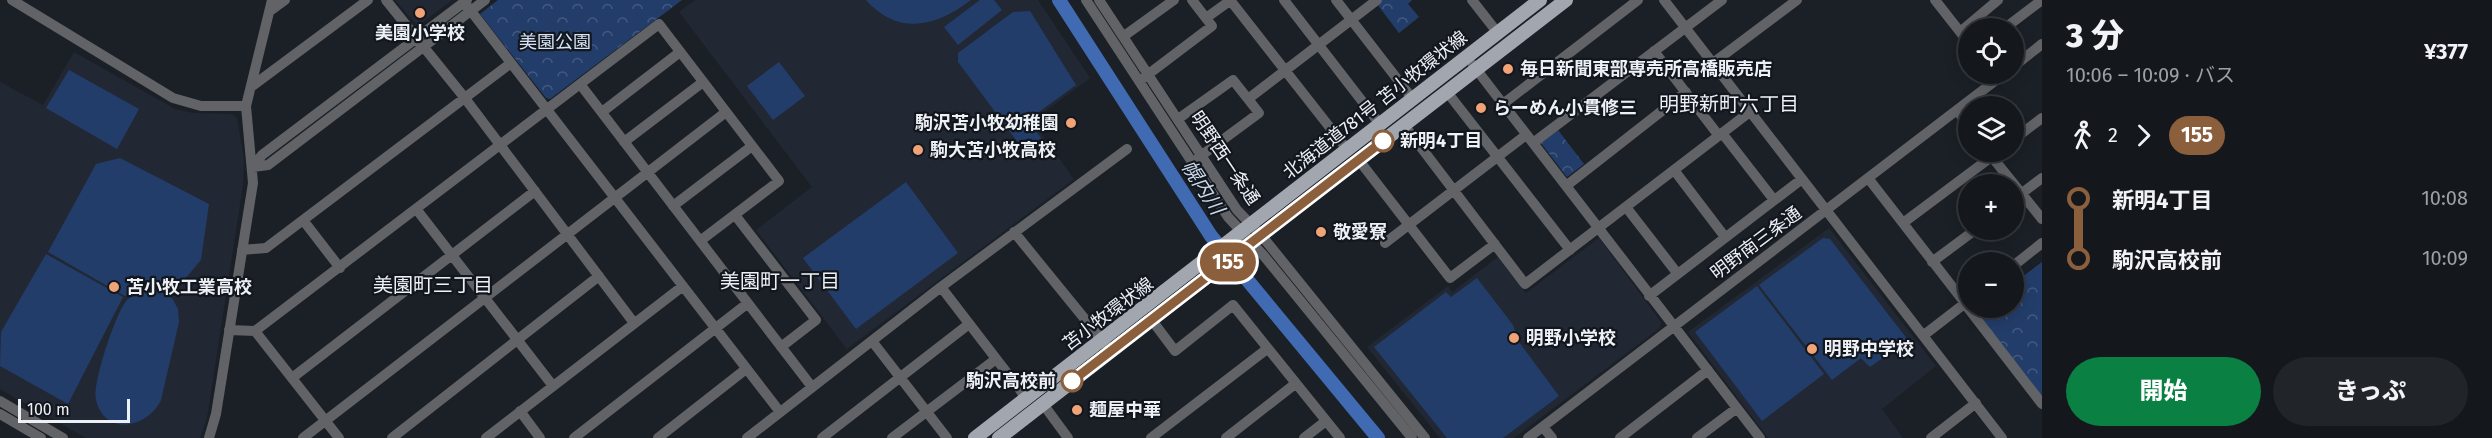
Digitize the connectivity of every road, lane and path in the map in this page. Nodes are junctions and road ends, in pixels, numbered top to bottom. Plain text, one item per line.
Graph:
1 (12, 0) edge
2 (285, 0) edge
3 (368, 0) edge
4 (386, 0) edge
5 (485, 0) edge
6 (1086, 0) edge
7 (1099, 0) edge
8 (1174, 0) edge
9 (1192, 0) edge
10 (1230, 0) edge
11 (1284, 0) edge
12 (1336, 0) edge
13 (1377, 0) edge
14 (1472, 0) edge
15 (1540, 0) edge
16 (1566, 0) edge
17 (1638, 0) edge
18 (1664, 0) edge
19 (1722, 0) edge
20 (1797, 0) edge
21 (1935, 0) edge
22 (1998, 0) edge
23 (2042, 0) edge
24 (467, 4) edge
25 (1782, 4) edge
26 (271, 6) edge
27 (1206, 18) junction
28 (1977, 18) edge
29 (2018, 18) edge
30 (1351, 20) junction
31 (1685, 27) junction
32 (1958, 29) edge
33 (1497, 33) junction
34 (1124, 36) junction
35 (420, 43) junction
36 (1320, 44) junction
37 (2042, 44) edge
38 (1654, 51) junction
39 (680, 52) junction
40 (1466, 56) junction
41 (2024, 58) edge
42 (511, 63) junction
43 (1713, 63) junction
44 (1476, 69) junction
45 (1285, 70) junction
46 (1144, 78) junction
47 (703, 82) junction
48 (580, 84) junction
49 (1988, 84) edge
50 (251, 87) junction
51 (1447, 92) junction
52 (1686, 92) junction
53 (464, 97) junction
54 (1412, 98) junction
55 (1248, 99) junction
56 (1503, 104) junction
57 (246, 106) junction
58 (547, 109) junction
59 (1957, 110) joint
60 (1751, 111) junction
61 (602, 112) junction
62 (726, 112) junction
63 (2042, 118) edge
64 (1178, 119) junction
65 (1379, 123) junction
66 (1404, 125) junction
67 (2024, 132) edge
68 (1721, 134) junction
69 (1530, 139) junction
70 (624, 142) junction
71 (499, 146) junction
72 (752, 146) junction
73 (1346, 148) junction
74 (1127, 149) dead end
75 (1202, 156) junction
76 (1498, 156) junction
77 (1358, 159) junction
78 (1192, 162) junction
79 (1981, 162) edge
80 (253, 167) junction
81 (1674, 170) junction
82 (647, 172) junction
83 (1868, 178) junction
84 (2042, 178) edge
85 (1802, 179) junction
86 (1566, 186) junction
87 (1453, 190) junction
88 (535, 191) junction
89 (2024, 192) edge
90 (614, 198) junction
91 (1774, 200) junction
92 (2024, 203) edge
93 (673, 206) junction
94 (1626, 207) junction
95 (417, 210) junction
96 (1826, 210) junction
97 (735, 215) junction
98 (2042, 219) edge
99 (303, 220) junction
100 (1903, 223) junction
101 (1409, 225) junction
102 (1598, 229) junction
103 (1014, 232) junction
104 (1243, 232) junction
105 (568, 233) junction
106 (1725, 237) junction
107 (1962, 240) edge
108 (700, 241) junction
109 (1386, 243) dead end
110 (2042, 243) edge
111 (1252, 244) junction
112 (1495, 244) junction
113 (242, 250) junction
114 (1570, 250) junction
115 (451, 255) junction
116 (2024, 257) edge
117 (1932, 262) junction
118 (1216, 263) junction
119 (340, 268) junction
120 (1677, 273) junction
121 (599, 276) junction
122 (683, 286) junction
123 (941, 287) junction
124 (1958, 294) edge
125 (1649, 296) junction
126 (485, 297) junction
127 (748, 303) junction
128 (1958, 311) edge
129 (1977, 318) edge
130 (1151, 319) junction
131 (634, 323) junction
132 (969, 324) junction
133 (1673, 327) junction
134 (715, 328) junction
135 (229, 330) junction
136 (255, 332) junction
137 (1924, 335) junction
138 (517, 338) junction
139 (872, 342) junction
140 (1106, 345) junction
141 (781, 347) junction
142 (1267, 349) junction
143 (996, 359) junction
144 (746, 369) junction
145 (1708, 370) junction
146 (292, 378) junction
147 (901, 378) junction
148 (1295, 384) junction
149 (553, 386) junction
150 (812, 387) junction
151 (1027, 399) junction
152 (0, 401) edge
153 (1976, 403) junction
154 (1042, 404) junction
155 (2042, 404) edge
156 (1737, 408) junction
157 (520, 411) junction
158 (780, 412) junction
159 (926, 412) junction
160 (0, 414) edge
161 (326, 421) junction
162 (1326, 421) junction
163 (1543, 427) junction
164 (41, 438) edge
165 (63, 438) edge
166 (210, 438) edge
167 (303, 438) edge
168 (339, 438) edge
169 (392, 438) edge
170 (486, 438) edge
171 (540, 438) edge
172 (574, 438) edge
173 (658, 438) edge
174 (747, 438) edge
175 (822, 438) edge
176 (892, 438) edge
177 (947, 438) edge
178 (975, 438) edge
179 (999, 438) edge
180 (1068, 438) edge
181 (1152, 438) edge
182 (1226, 438) edge
183 (1304, 438) edge
184 (1340, 438) edge
185 (1412, 438) edge
186 (1425, 438) edge
187 (1528, 438) edge
188 (1552, 438) edge
189 (1620, 438) edge
190 (1697, 438) edge
191 (1760, 438) edge
192 (1931, 438) edge
193 (2002, 438) edge

1 - 57 street
2 - 26 street
3 - 50 street
4 - 35 street
5 - 24 street
6 - 46 street, 明野西一条通
7 - 34 street, 明野西一条通
8 - 34 street
9 - 27 street
10 - 27 street
10 - 45 street
11 - 36 street
12 - 30 street
13 - 30 street
14 - 33 street
15 - 33 main road, 北海道道781号 苫小牧環状線
16 - 44 main road, 北海道道781号 苫小牧環状線
17 - 56 street
18 - 31 street
19 - 31 street
20 - 25 street
21 - 32 street
22 - 28 street
23 - 29 street
24 - 35 street
24 - 42 street
25 - 43 street
26 - 50 street
27 - 46 street
30 - 36 street
30 - 54 street
31 - 38 street
31 - 43 street
33 - 40 main road, 北海道道781号 苫小牧環状線
34 - 46 street, 明野西一条通
35 - 53 street
35 - 80 street
36 - 45 street
36 - 65 street
37 - 41 street
38 - 52 street
38 - 69 street
39 - 47 street
39 - 48 street
39 - 61 street
40 - 44 street
40 - 54 main road, 北海道道781号 苫小牧環状線
42 - 53 street
42 - 58 street
43 - 60 street
44 - 51 main road, 北海道道781号 苫小牧環状線
44 - 56 street
45 - 55 street
45 - 73 street
46 - 64 street, 明野西一条通
46 - 78 street, 明野西一条通
47 - 62 street
47 - 70 street
48 - 58 street
48 - 61 street
49 - 59 street, 明野南三条通
50 - 57 street
51 - 66 main road, 北海道道781号 苫小牧環状線
51 - 76 street
52 - 68 street
52 - 86 street
53 - 71 street
53 - 99 street
54 - 65 main road, 北海道道781号 苫小牧環状線
55 - 64 street
55 - 75 street
56 - 69 street
57 - 80 street
58 - 71 street
58 - 90 street
59 - 83 street, 明野南三条通
60 - 68 street
60 - 85 street
61 - 70 street
62 - 72 street
62 - 82 street
63 - 67 street
64 - 75 street, 明野西一条通
65 - 73 main road, 北海道道781号 苫小牧環状線
66 - 77 main road, 北海道道781号 苫小牧環状線
66 - 87 street
68 - 81 street
68 - 91 street
69 - 76 street
69 - 86 street
70 - 82 street
71 - 88 street
71 - 95 street
72 - 93 street
72 - 97 street
73 - 104 main road, 北海道道781号 苫小牧環状線
74 - 103 street
75 - 78 street
75 - 104 street, 明野西一条通
76 - 87 street
76 - 114 street
77 - 101 street
77 - 111 main road, 北海道道781号 苫小牧環状線
78 - 104 street, 明野西一条通
79 - 100 street
80 - 113 street
81 - 94 street
81 - 106 street
82 - 90 street
82 - 93 street
83 - 96 street, 明野南三条通
83 - 100 street
84 - 89 street
85 - 91 street
85 - 96 street
86 - 102 street
87 - 101 street
87 - 112 street
88 - 105 street
88 - 115 street
90 - 105 street
90 - 122 street
91 - 106 street
92 - 98 street
93 - 108 street
94 - 102 street
94 - 120 street
95 - 115 street
95 - 119 street
96 - 133 street, 明野南三条通
96 - 137 street
97 - 108 street
97 - 141 street
99 - 113 street
99 - 119 street
100 - 117 street
101 - 109 street
101 - 112 street
102 - 114 street
102 - 125 street
103 - 123 street
103 - 140 street
104 - 111 street, 明野西一条通
104 - 118 main road, 苫小牧環状線
105 - 121 street
105 - 126 street
106 - 120 street
107 - 117 street
108 - 127 street
110 - 116 street
111 - 118 main road, 苫小牧環状線
111 - 185 street, 明野西一条通
111 - 186 street, 明野西一条通
112 - 114 street
113 - 135 street
115 - 126 street
115 - 146 street
117 - 124 street
118 - 130 main road, 苫小牧環状線
118 - 140 main road, 苫小牧環状線
119 - 136 street
120 - 125 street
121 - 131 street
121 - 138 street
122 - 131 street
122 - 134 street
123 - 132 street
123 - 139 street
125 - 133 street
126 - 138 street
126 - 161 street
127 - 134 street
127 - 141 street
128 - 137 street
129 - 155 street
130 - 140 main road, 苫小牧環状線
130 - 142 street
131 - 149 street
132 - 143 street
132 - 147 street
133 - 145 street
133 - 163 street, 明野南三条通
134 - 144 street
134 - 172 street
135 - 136 street
135 - 166 street
136 - 146 street
137 - 153 street
138 - 149 street
138 - 169 street
139 - 147 street
139 - 150 street
140 - 151 main road, 苫小牧環状線
140 - 154 main road, 苫小牧環状線
141 - 150 street
142 - 148 street
142 - 181 street
143 - 151 street
143 - 159 street
144 - 158 street
144 - 173 street
145 - 156 street
145 - 189 street
146 - 161 street
147 - 159 street
147 - 175 street
148 - 162 street
148 - 182 street
149 - 157 street
150 - 158 street
151 - 178 main road, 苫小牧環状線
152 - 165 street
153 - 192 street
153 - 193 street
154 - 179 main road, 苫小牧環状線
154 - 180 street
156 - 190 street
156 - 191 street
157 - 170 street
157 - 171 street
158 - 174 street
159 - 176 street
159 - 177 street
160 - 164 street
161 - 167 street
161 - 168 street
162 - 183 street
162 - 184 street
163 - 187 street, 明野南三条通
163 - 188 street

